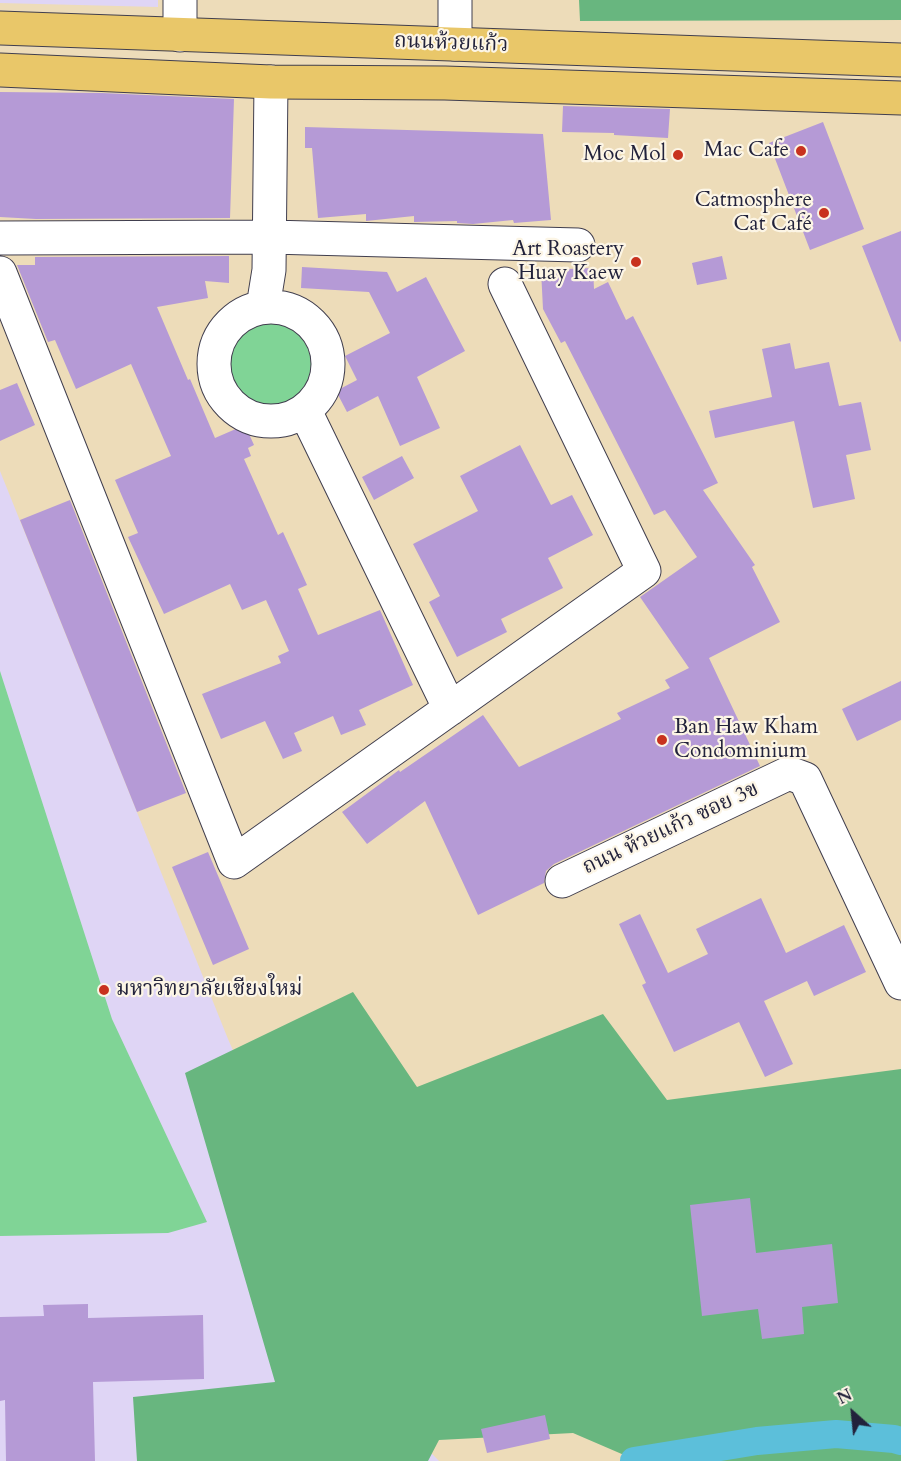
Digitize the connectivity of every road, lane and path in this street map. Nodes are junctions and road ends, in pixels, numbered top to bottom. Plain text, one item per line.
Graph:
1 (180, 0) edge
2 (455, 0) edge
3 (0, 28) edge
4 (180, 35) junction
5 (455, 44) junction
6 (901, 60) edge
7 (0, 70) edge
8 (271, 82) junction
9 (453, 84) junction
10 (901, 98) edge
11 (270, 237) junction
12 (0, 238) edge
13 (578, 245) dead end
14 (0, 273) edge
15 (505, 284) dead end
16 (263, 308) junction
17 (305, 411) junction
18 (450, 709) junction
19 (562, 881) dead end
20 (901, 983) edge

1 - 4 street
2 - 5 street
3 - 4 main road, ถนนห้วยแก้ว
4 - 5 main road, ถนนห้วยแก้ว
5 - 6 main road, ถนนห้วยแก้ว
5 - 9 main road
7 - 8 main road, ถนนห้วยแก้ว
8 - 9 main road, ถนนห้วยแก้ว
8 - 11 street
9 - 10 main road, ถนนห้วยแก้ว
11 - 12 street
11 - 13 street
11 - 16 street
14 - 18 street
15 - 18 street
16 - 17 street
16 - 17 street
17 - 18 street
19 - 20 street, ถนน ห้วยแก้ว ซอย 3ข

